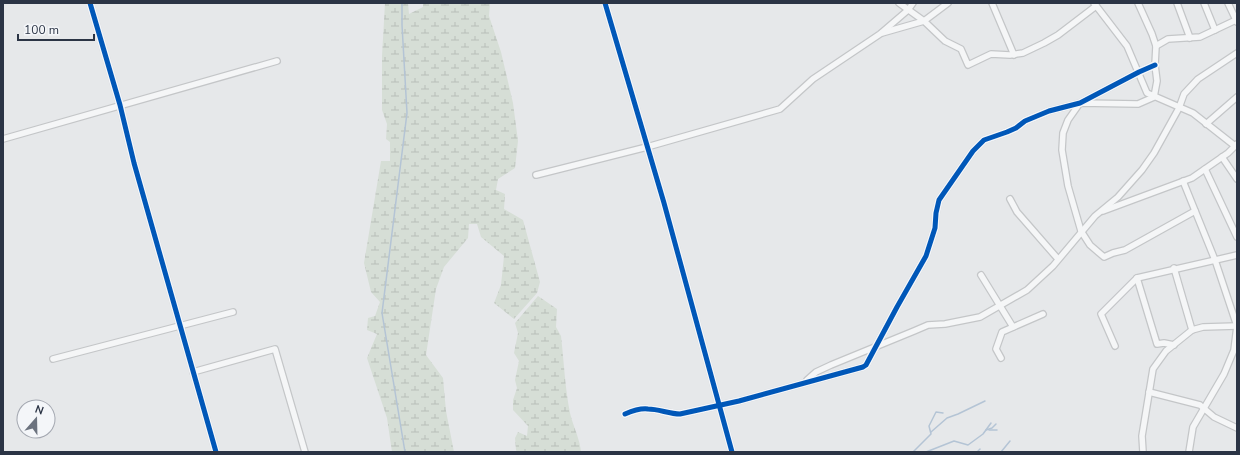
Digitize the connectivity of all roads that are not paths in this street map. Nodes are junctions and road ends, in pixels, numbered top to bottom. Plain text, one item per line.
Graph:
1 (90, 3) edge
2 (605, 3) edge
3 (899, 3) edge
4 (913, 3) edge
5 (948, 3) edge
6 (993, 3) edge
7 (1138, 3) edge
8 (1177, 3) edge
9 (1204, 3) edge
10 (1228, 3) edge
11 (1095, 5) edge
12 (908, 10) junction
13 (924, 21) junction
14 (1236, 22) edge
15 (1214, 30) junction
16 (880, 34) junction
17 (1190, 38) junction
18 (1156, 46) junction
19 (1237, 53) edge
20 (1014, 55) junction
21 (277, 61) dead end
22 (1155, 65) junction
23 (1139, 72) junction
24 (1154, 97) junction
25 (1237, 97) edge
26 (1080, 103) junction
27 (120, 105) junction
28 (1179, 108) junction
29 (1206, 124) junction
30 (3, 138) edge
31 (1236, 145) edge
32 (647, 147) junction
33 (1222, 157) junction
34 (1205, 169) junction
35 (536, 175) dead end
36 (1237, 179) edge
37 (1183, 181) junction
38 (1010, 200) dead end
39 (1195, 212) junction
40 (1098, 214) junction
41 (1081, 231) junction
42 (1237, 237) edge
43 (1237, 255) edge
44 (1058, 259) junction
45 (1215, 260) junction
46 (1174, 268) junction
47 (981, 275) dead end
48 (1137, 278) junction
49 (999, 304) junction
50 (233, 312) dead end
51 (1043, 314) dead end
52 (180, 325) junction
53 (1237, 326) edge
54 (1013, 327) junction
55 (1192, 330) junction
56 (1174, 345) junction
57 (875, 346) junction
58 (1115, 346) dead end
59 (1001, 358) dead end
60 (53, 359) dead end
61 (193, 372) junction
62 (805, 382) junction
63 (1149, 392) junction
64 (719, 405) junction
65 (1205, 408) junction
66 (625, 414) dead end
67 (1237, 428) edge
68 (216, 452) edge
69 (305, 452) edge
70 (732, 452) edge
71 (1143, 452) edge
72 (1189, 452) edge

1 - 27 street
2 - 32 street
3 - 12 street
4 - 12 street
5 - 13 street
6 - 20 street
7 - 18 street
8 - 17 street
9 - 15 street
10 - 14 street
11 - 20 street
11 - 23 street
12 - 13 street
12 - 16 street
13 - 16 street
13 - 20 street
14 - 15 street
15 - 17 street
16 - 32 street
17 - 18 street
18 - 22 street
19 - 28 street
21 - 27 street
22 - 23 street
22 - 24 street
23 - 24 street
23 - 26 street
24 - 26 street
24 - 28 street
25 - 29 street
26 - 41 street
26 - 57 street
27 - 30 street
27 - 52 street
28 - 29 street
28 - 40 street
29 - 31 street
31 - 33 street
32 - 35 street
32 - 64 street
33 - 34 street
33 - 36 street
34 - 37 street
34 - 42 street
37 - 39 street
37 - 40 street
38 - 44 street
39 - 41 street
39 - 45 street
40 - 41 street
41 - 44 street
43 - 45 street
44 - 49 street
45 - 46 street
45 - 53 street
46 - 48 street
46 - 55 street
47 - 49 street
48 - 56 street
48 - 58 street
49 - 54 street
49 - 57 street
50 - 52 street
51 - 54 street
52 - 60 street
52 - 61 street
53 - 55 street
53 - 65 street
54 - 59 street
55 - 56 street
56 - 63 street
57 - 62 street
57 - 62 street
61 - 68 street
61 - 69 street
62 - 64 street
63 - 65 street
63 - 71 street
64 - 66 street
64 - 70 street
65 - 67 street
65 - 72 street

